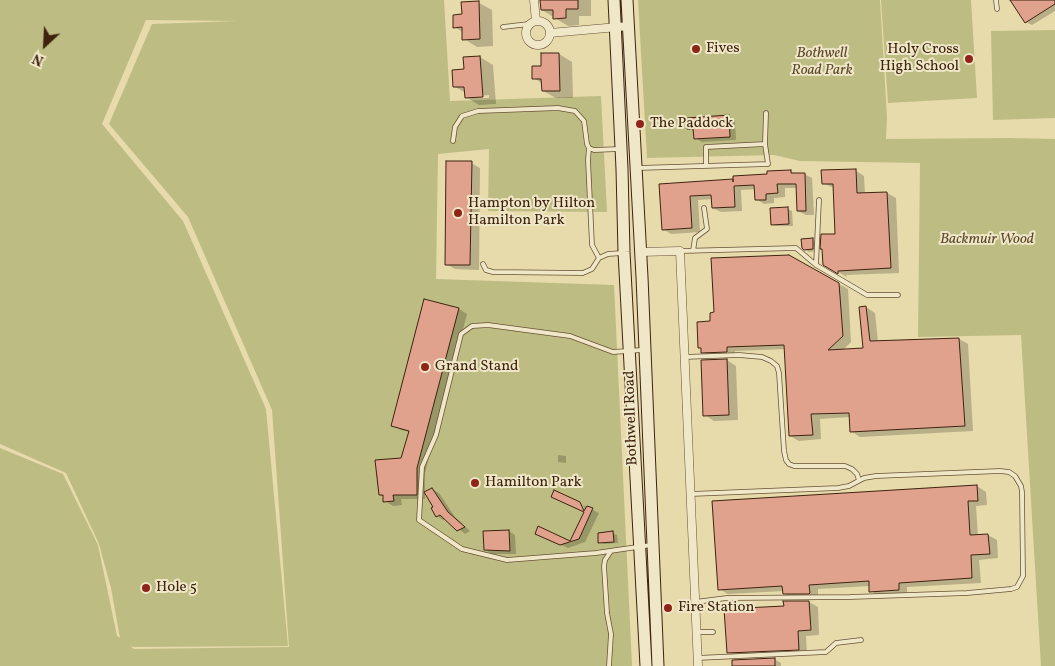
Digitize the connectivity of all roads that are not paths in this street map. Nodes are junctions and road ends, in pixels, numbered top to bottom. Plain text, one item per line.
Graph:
1 (534, 0) edge
2 (614, 0) edge
3 (627, 0) edge
4 (996, 0) edge
5 (996, 8) dead end
6 (532, 23) junction
7 (628, 26) junction
8 (503, 27) dead end
9 (615, 28) junction
10 (550, 33) junction
11 (766, 112) dead end
12 (453, 141) dead end
13 (766, 144) junction
14 (589, 148) junction
15 (621, 148) junction
16 (706, 166) junction
17 (636, 168) junction
18 (622, 169) junction
19 (819, 200) dead end
20 (704, 208) dead end
21 (693, 251) junction
22 (624, 252) junction
23 (640, 252) junction
24 (680, 252) junction
25 (600, 258) junction
26 (483, 264) dead end
27 (816, 265) junction
28 (898, 295) dead end
29 (630, 350) junction
30 (644, 350) junction
31 (684, 357) junction
32 (859, 480) junction
33 (690, 494) junction
34 (653, 544) junction
35 (640, 546) junction
36 (612, 550) junction
37 (695, 602) junction
38 (696, 632) junction
39 (712, 632) dead end
40 (861, 640) dead end
41 (698, 662) edge
42 (610, 666) edge
43 (646, 666) edge
44 (658, 666) edge

1 - 6 street
2 - 9 main road, Bothwell Road
3 - 7 main road, Bothwell Road
4 - 5 lane
6 - 8 lane
6 - 10 street
6 - 10 street
7 - 9 street
7 - 17 main road, Bothwell Road
9 - 10 street
9 - 15 main road, Bothwell Road
11 - 13 lane
12 - 14 lane
13 - 16 lane
13 - 16 lane
14 - 15 lane
14 - 25 lane
15 - 18 main road, Bothwell Road
16 - 17 lane
17 - 18 main road
17 - 23 main road, Bothwell Road
18 - 22 main road, Bothwell Road
19 - 27 lane
20 - 21 lane
21 - 24 lane
21 - 27 lane
22 - 23 main road
22 - 25 lane
22 - 29 main road, Bothwell Road
23 - 24 street
23 - 30 main road, Bothwell Road
24 - 31 street
25 - 26 lane
27 - 28 lane
29 - 30 lane
29 - 35 main road, Bothwell Road
29 - 36 lane
30 - 34 main road, Bothwell Road
31 - 32 lane
31 - 33 street
32 - 33 lane
32 - 37 lane
33 - 37 street
34 - 35 lane
34 - 44 main road, Bothwell Road
35 - 36 lane
35 - 43 main road, Bothwell Road
36 - 42 lane
37 - 38 street
38 - 39 lane
38 - 41 street
40 - 41 lane

